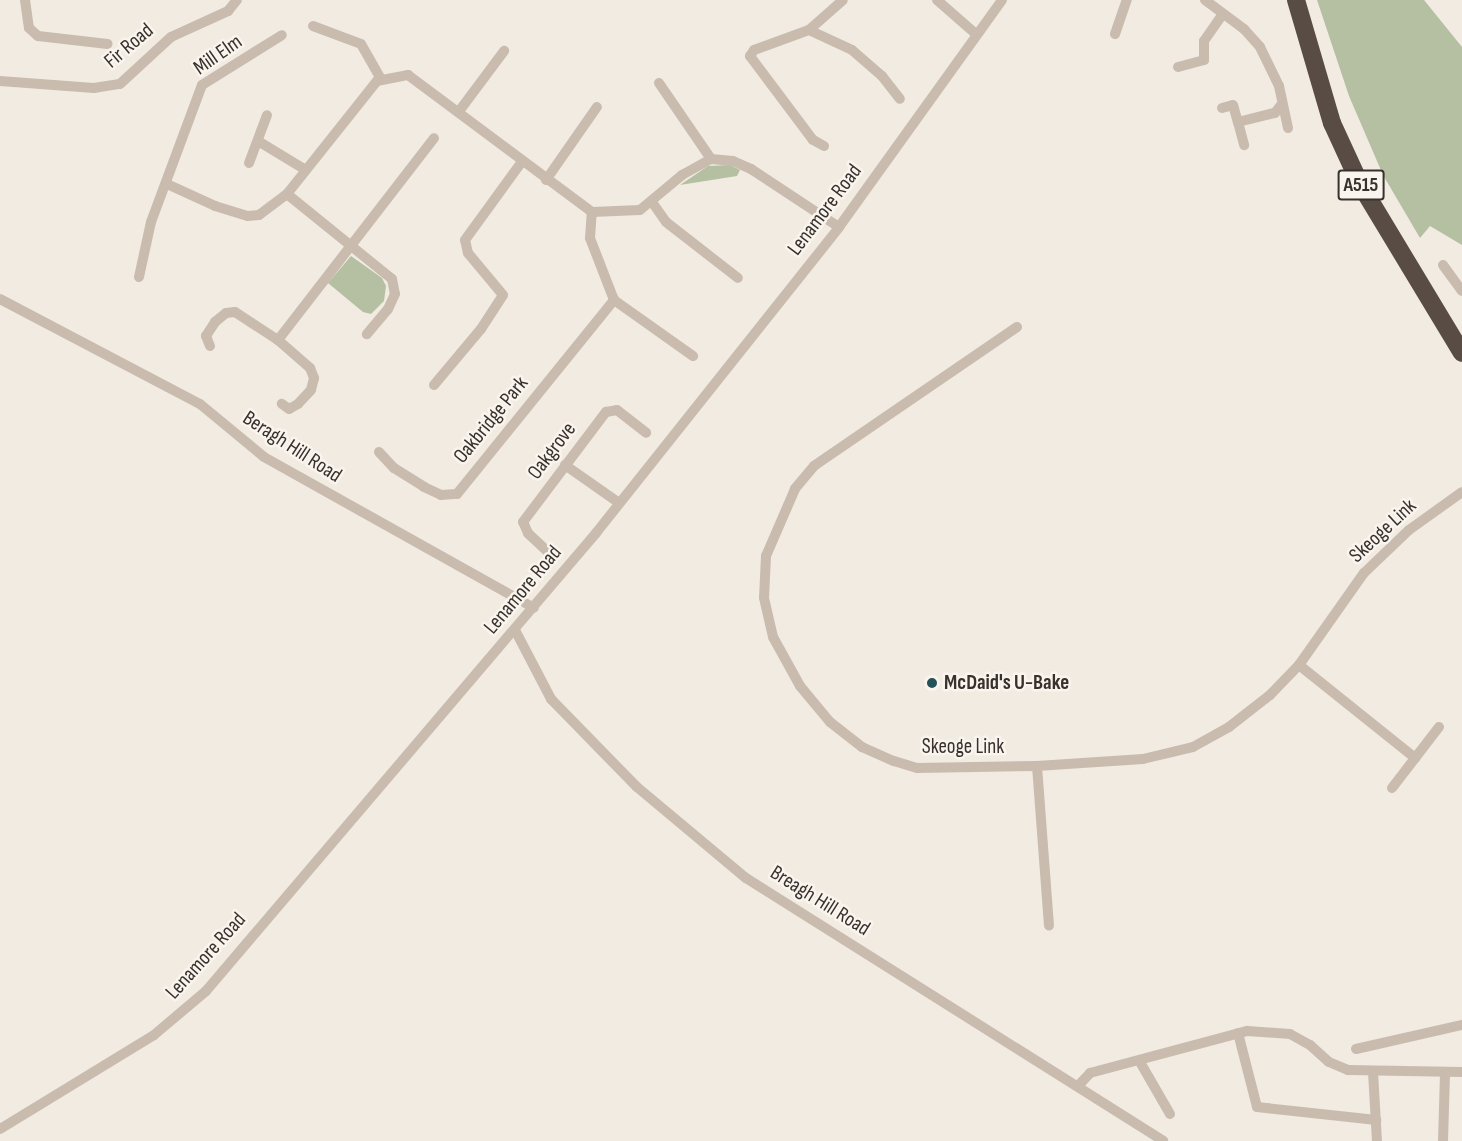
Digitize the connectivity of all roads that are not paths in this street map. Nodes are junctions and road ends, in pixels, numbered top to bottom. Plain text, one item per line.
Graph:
1 (25, 0) edge
2 (237, 0) edge
3 (843, 0) edge
4 (937, 0) edge
5 (1002, 0) edge
6 (1126, 0) edge
7 (1205, 0) edge
8 (1296, 0) edge
9 (1223, 14) junction
10 (313, 26) dead end
11 (809, 30) junction
12 (976, 34) junction
13 (1115, 34) dead end
14 (282, 35) dead end
15 (108, 44) dead end
16 (504, 51) dead end
17 (1178, 67) dead end
18 (381, 79) junction
19 (0, 81) edge
20 (659, 83) dead end
21 (900, 99) dead end
22 (1281, 105) junction
23 (597, 107) dead end
24 (1222, 108) dead end
25 (460, 110) junction
26 (267, 115) dead end
27 (1238, 122) junction
28 (1288, 128) dead end
29 (434, 138) dead end
30 (258, 141) junction
31 (824, 146) dead end
32 (1244, 146) dead end
33 (711, 159) junction
34 (249, 163) dead end
35 (521, 163) junction
36 (304, 169) junction
37 (546, 180) junction
38 (166, 184) junction
39 (287, 194) junction
40 (652, 202) junction
41 (592, 212) junction
42 (839, 227) junction
43 (350, 246) junction
44 (1443, 265) dead end
45 (139, 277) dead end
46 (738, 278) dead end
47 (1462, 291) edge
48 (0, 299) edge
49 (614, 300) junction
50 (1017, 327) dead end
51 (367, 334) dead end
52 (278, 340) junction
53 (210, 346) dead end
54 (1462, 353) edge
55 (693, 356) dead end
56 (434, 385) dead end
57 (282, 404) dead end
58 (646, 433) dead end
59 (379, 452) dead end
60 (565, 465) junction
61 (1462, 492) edge
62 (619, 503) junction
63 (547, 551) dead end
64 (534, 608) junction
65 (515, 630) junction
66 (1299, 665) junction
67 (1439, 727) dead end
68 (1414, 758) junction
69 (1036, 766) junction
70 (1392, 788) dead end
71 (1048, 926) dead end
72 (1462, 1025) edge
73 (1238, 1033) junction
74 (1356, 1049) dead end
75 (1140, 1062) junction
76 (1373, 1072) junction
77 (1445, 1072) junction
78 (1462, 1072) edge
79 (1078, 1086) junction
80 (1170, 1114) dead end
81 (1376, 1120) junction
82 (0, 1129) edge
83 (1163, 1141) edge
84 (1377, 1141) edge
85 (1443, 1141) edge

1 - 15 street
2 - 19 street, Fir Road
3 - 11 street
4 - 12 street
5 - 12 street, Lenamore Road
6 - 13 street
7 - 9 street
8 - 54 highway, A515
9 - 17 street
9 - 22 street
10 - 18 street
11 - 21 street
11 - 31 street
12 - 42 street, Lenamore Road
14 - 38 street, Mill Elm
16 - 25 street
18 - 25 street
18 - 36 street
20 - 33 street
22 - 27 street
22 - 28 street
23 - 37 street
24 - 27 street
25 - 35 street
26 - 30 street
27 - 32 street
29 - 43 street
30 - 34 street
30 - 36 street
33 - 40 street
33 - 42 street
35 - 37 street
35 - 56 street
36 - 39 street
37 - 41 street
38 - 39 street
38 - 45 street, Mill Elm
39 - 43 street
40 - 41 street
40 - 46 street
41 - 49 street
42 - 62 street, Lenamore Road
43 - 51 street
43 - 52 street
44 - 47 street
48 - 64 street, Beragh Hill Road
49 - 55 street
49 - 59 street, Oakbridge Park
50 - 69 street, Skeoge Link
52 - 53 street
52 - 57 street
58 - 60 street, Oakgrove
60 - 62 street
60 - 63 street, Oakgrove
61 - 66 street, Skeoge Link
62 - 64 street, Lenamore Road
64 - 65 street, Lenamore Road
65 - 79 street, Breagh Hill Road
65 - 82 street, Lenamore Road
66 - 68 street
66 - 69 street, Skeoge Link
67 - 68 street
68 - 70 street
69 - 71 street
72 - 74 street
73 - 75 street
73 - 76 street
73 - 81 street
75 - 79 street
75 - 80 street
76 - 77 street
76 - 81 street
77 - 78 street
77 - 85 street
79 - 83 street, Breagh Hill Road
81 - 84 street

